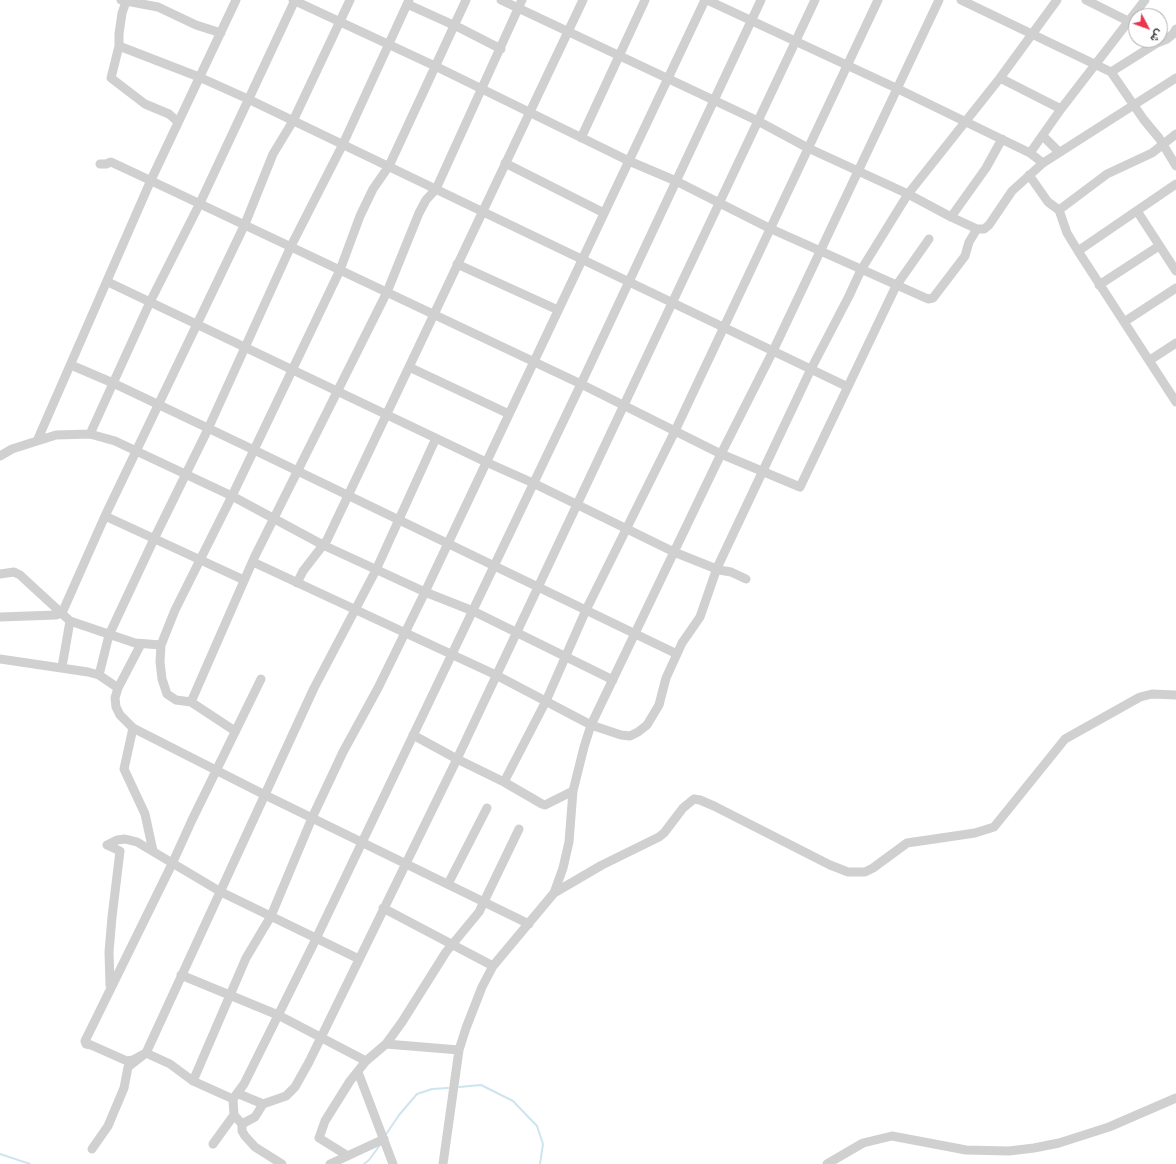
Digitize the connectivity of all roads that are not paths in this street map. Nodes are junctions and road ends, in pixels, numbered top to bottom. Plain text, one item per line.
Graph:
1 (236, 0) edge
2 (294, 0) edge
3 (350, 0) edge
4 (466, 0) edge
5 (501, 0) edge
6 (522, 0) edge
7 (583, 0) edge
8 (645, 0) edge
9 (706, 0) edge
10 (761, 0) edge
11 (815, 0) edge
12 (878, 0) edge
13 (939, 0) edge
14 (961, 0) edge
15 (1057, 0) edge
16 (1086, 0) edge
17 (1145, 0) edge
18 (123, 1) edge
19 (408, 2) edge
20 (159, 3) edge
21 (1139, 8) edge
22 (518, 9) junction
23 (752, 20) junction
24 (1128, 21) joint
25 (340, 22) junction
26 (454, 25) junction
27 (1176, 29) edge
28 (221, 33) junction
29 (568, 33) junction
30 (1032, 34) junction
31 (795, 41) junction
32 (387, 44) junction
33 (119, 46) junction
34 (501, 49) junction
35 (618, 56) junction
36 (1097, 65) junction
37 (435, 66) junction
38 (847, 66) junction
39 (1111, 72) junction
40 (199, 77) junction
41 (1000, 78) junction
42 (1176, 78) edge
43 (668, 80) junction
44 (896, 88) junction
45 (482, 90) junction
46 (248, 99) junction
47 (713, 101) junction
48 (1133, 104) junction
49 (1061, 109) junction
50 (529, 113) junction
51 (294, 121) junction
52 (758, 121) junction
53 (178, 122) junction
54 (966, 122) junction
55 (1176, 134) edge
56 (1042, 136) junction
57 (581, 138) junction
58 (1002, 139) junction
59 (343, 144) junction
60 (1163, 144) junction
61 (808, 148) junction
62 (1060, 152) junction
63 (1030, 153) junction
64 (629, 161) junction
65 (505, 163) junction
66 (1043, 163) junction
67 (100, 164) dead end
68 (389, 166) junction
69 (1176, 166) edge
70 (857, 171) junction
71 (1029, 175) junction
72 (151, 180) junction
73 (676, 181) junction
74 (1176, 184) edge
75 (436, 189) junction
76 (908, 194) junction
77 (719, 203) junction
78 (200, 204) junction
79 (1059, 210) junction
80 (482, 211) junction
81 (1137, 211) junction
82 (604, 212) junction
83 (951, 217) junction
84 (245, 224) junction
85 (769, 228) junction
86 (977, 229) junction
87 (929, 239) dead end
88 (291, 246) junction
89 (1159, 246) junction
90 (819, 251) junction
91 (1078, 251) junction
92 (583, 260) junction
93 (457, 264) junction
94 (340, 270) junction
95 (860, 270) junction
96 (1176, 270) edge
97 (629, 281) junction
98 (108, 282) junction
99 (1099, 285) junction
100 (896, 286) junction
101 (1176, 288) edge
102 (387, 292) junction
103 (150, 302) junction
104 (674, 303) junction
105 (558, 310) junction
106 (434, 314) junction
107 (1124, 322) junction
108 (196, 325) junction
109 (724, 328) junction
110 (1176, 343) edge
111 (246, 347) junction
112 (773, 351) junction
113 (1150, 360) junction
114 (534, 362) junction
115 (71, 365) junction
116 (409, 367) junction
117 (292, 368) junction
118 (811, 369) junction
119 (113, 383) junction
120 (581, 384) junction
121 (848, 387) junction
122 (338, 391) junction
123 (1175, 398) edge
124 (158, 405) junction
125 (624, 406) junction
126 (386, 414) junction
127 (509, 414) junction
128 (208, 429) junction
129 (675, 431) junction
130 (90, 434) junction
131 (436, 438) junction
132 (36, 441) junction
133 (254, 450) junction
134 (136, 451) junction
135 (721, 454) junction
136 (0, 456) edge
137 (486, 462) junction
138 (298, 472) junction
139 (762, 472) junction
140 (186, 475) junction
141 (533, 483) junction
142 (232, 496) junction
143 (348, 496) junction
144 (577, 504) junction
145 (104, 516) junction
146 (275, 518) junction
147 (398, 520) junction
148 (628, 529) junction
149 (154, 539) junction
150 (447, 543) junction
151 (323, 545) junction
152 (674, 552) junction
153 (201, 560) junction
154 (253, 562) junction
155 (494, 565) junction
156 (717, 568) junction
157 (376, 570) junction
158 (0, 574) edge
159 (746, 579) dead end
160 (244, 580) junction
161 (297, 583) junction
162 (538, 587) junction
163 (425, 592) junction
164 (586, 610) junction
165 (356, 611) junction
166 (473, 611) junction
167 (61, 614) junction
168 (0, 617) edge
169 (70, 621) junction
170 (404, 633) junction
171 (516, 633) junction
172 (635, 634) junction
173 (109, 635) junction
174 (141, 644) junction
175 (161, 645) junction
176 (677, 654) junction
177 (452, 655) junction
178 (565, 657) junction
179 (0, 659) edge
180 (62, 667) junction
181 (99, 675) junction
182 (496, 675) junction
183 (261, 679) dead end
184 (613, 680) junction
185 (118, 688) junction
186 (1176, 695) edge
187 (546, 701) junction
188 (191, 702) junction
189 (591, 725) junction
190 (133, 728) junction
191 (235, 731) junction
192 (413, 735) junction
193 (457, 759) junction
194 (217, 770) junction
195 (504, 782) junction
196 (573, 791) junction
197 (265, 795) junction
198 (487, 808) dead end
199 (312, 818) junction
200 (519, 828) dead end
201 (361, 842) junction
202 (153, 850) junction
203 (172, 864) junction
204 (405, 864) junction
205 (448, 884) junction
206 (221, 892) junction
207 (554, 893) junction
208 (484, 902) junction
209 (383, 908) junction
210 (271, 916) junction
211 (529, 924) junction
212 (317, 938) junction
213 (452, 944) junction
214 (358, 959) junction
215 (493, 966) junction
216 (181, 975) junction
217 (110, 988) junction
218 (228, 995) junction
219 (278, 1015) junction
220 (320, 1038) junction
221 (386, 1044) junction
222 (459, 1050) junction
223 (146, 1053) junction
224 (366, 1061) junction
225 (358, 1072) junction
226 (193, 1081) junction
227 (236, 1097) junction
228 (1176, 1098) edge
229 (263, 1104) junction
230 (234, 1115) junction
231 (242, 1124) junction
232 (384, 1139) junction
233 (213, 1144) dead end
234 (92, 1149) dead end
235 (348, 1156) junction
236 (282, 1164) edge
237 (330, 1164) edge
238 (393, 1164) edge
239 (443, 1164) edge
240 (827, 1164) edge

1 - 28 street
2 - 25 street
2 - 46 street
3 - 25 street
4 - 26 street
5 - 22 street
6 - 22 street
7 - 29 street
8 - 35 street
9 - 23 street
9 - 43 street
10 - 23 street
11 - 31 street
12 - 38 street
13 - 44 street
14 - 30 street
15 - 30 street
16 - 24 street
17 - 21 street
18 - 20 street
18 - 33 street
19 - 26 street
19 - 32 street
20 - 28 street
22 - 29 street
22 - 34 street
23 - 31 street
23 - 47 street
24 - 36 street
25 - 32 street
25 - 51 street
26 - 34 street
26 - 37 street
27 - 39 street
28 - 40 street
29 - 35 street
29 - 50 street
30 - 36 street
30 - 41 street
31 - 38 street
31 - 52 street
32 - 37 street
32 - 59 street
33 - 40 street
33 - 53 street
34 - 45 street
35 - 43 street
35 - 57 street
36 - 39 street
36 - 49 street
37 - 45 street
37 - 68 street
38 - 44 street
38 - 61 street
39 - 48 street
40 - 46 street
40 - 53 street
41 - 49 street
41 - 54 street
42 - 48 street
43 - 47 street
43 - 64 street
44 - 54 street
44 - 70 street
45 - 50 street
45 - 75 street
46 - 51 street
46 - 78 street
47 - 52 street
47 - 73 street
48 - 60 street
48 - 62 street
49 - 56 street
50 - 57 street
50 - 65 street
51 - 59 street
51 - 84 street
52 - 61 street
52 - 77 street
53 - 72 street
54 - 58 street
54 - 76 street
55 - 60 street
56 - 62 street
56 - 63 street
57 - 64 street
58 - 63 street
58 - 83 street
59 - 68 street
59 - 88 street
60 - 69 street
60 - 79 street
61 - 70 street
61 - 85 street
62 - 66 street
63 - 66 street
64 - 73 street
64 - 82 street
65 - 80 street
65 - 82 street
66 - 71 street
67 - 72 street
68 - 75 street
68 - 94 street
70 - 76 street
70 - 90 street
71 - 79 street
71 - 86 street
72 - 78 street
72 - 98 street
73 - 77 street
73 - 97 street
74 - 81 street
75 - 80 street
75 - 102 street
76 - 83 street
76 - 95 street
77 - 85 street
77 - 104 street
78 - 84 street
78 - 103 street
79 - 91 street
80 - 92 street
80 - 93 street
81 - 89 street
81 - 91 street
82 - 92 street
83 - 86 street
84 - 88 street
84 - 108 street
85 - 90 street
85 - 109 street
86 - 100 street
87 - 100 street
88 - 94 street
88 - 111 street
89 - 96 street
89 - 99 street
90 - 95 street
90 - 112 street
91 - 99 street
92 - 97 street
92 - 105 street
93 - 105 street
93 - 106 street
94 - 102 street
94 - 117 street
95 - 100 street
95 - 118 street
97 - 104 street
97 - 120 street
98 - 103 street
98 - 115 street
99 - 107 street
100 - 121 street
101 - 107 street
102 - 106 street
102 - 122 street
103 - 108 street
103 - 119 street
104 - 109 street
104 - 125 street
105 - 114 street
106 - 114 street
106 - 116 street
107 - 113 street
108 - 111 street
108 - 124 street
109 - 112 street
109 - 129 street
110 - 113 street
111 - 117 street
111 - 128 street
112 - 118 street
112 - 135 street
113 - 123 street
114 - 120 street
114 - 127 street
115 - 119 street
115 - 132 street
116 - 126 street
116 - 127 street
117 - 122 street
117 - 133 street
118 - 121 street
118 - 139 street
119 - 124 street
119 - 130 street
120 - 125 street
120 - 141 street
121 - 139 street
122 - 126 street
122 - 138 street
124 - 128 street
124 - 134 street
125 - 129 street
125 - 144 street
126 - 131 street
126 - 143 street
127 - 137 street
128 - 133 street
128 - 140 street
129 - 135 street
129 - 148 street
130 - 132 street
130 - 134 street
131 - 137 street
131 - 147 street
132 - 136 street
133 - 138 street
133 - 142 street
134 - 140 street
134 - 145 street
135 - 139 street
135 - 152 street
137 - 141 street
137 - 150 street
138 - 143 street
138 - 146 street
139 - 156 street
140 - 142 street
140 - 149 street
141 - 144 street
141 - 155 street
142 - 146 street
142 - 153 street
143 - 147 street
143 - 151 street
144 - 148 street
144 - 162 street
145 - 149 street
145 - 167 street
146 - 151 street
146 - 154 street
147 - 150 street
147 - 157 street
148 - 152 street
148 - 164 street
149 - 153 street
149 - 173 street
150 - 155 street
150 - 163 street
151 - 157 street
151 - 161 street
152 - 156 street
152 - 172 street
153 - 160 street
153 - 175 street
154 - 160 street
154 - 161 street
155 - 162 street
155 - 166 street
156 - 159 street
156 - 176 street
157 - 163 street
157 - 165 street
158 - 167 street
160 - 188 street
161 - 165 street
162 - 164 street
162 - 171 street
163 - 166 street
163 - 170 street
164 - 172 street
164 - 178 street
165 - 170 street
165 - 197 street
166 - 171 street
166 - 177 street
167 - 168 street
167 - 169 street
169 - 173 street
169 - 180 street
170 - 177 street
170 - 199 street
171 - 178 street
171 - 182 street
172 - 176 street
172 - 184 street
173 - 174 street
173 - 181 street
174 - 175 street
174 - 185 street
175 - 188 street
176 - 189 street
177 - 182 street
177 - 192 street
178 - 184 street
178 - 187 street
179 - 180 street
180 - 181 street
181 - 185 street
182 - 187 street
182 - 193 street
183 - 191 street
184 - 189 street
185 - 190 street
186 - 207 street
187 - 189 street
187 - 195 street
188 - 191 street
189 - 196 street
190 - 194 street
190 - 202 street
191 - 194 street
192 - 193 street
192 - 201 street
193 - 195 street
193 - 204 street
194 - 197 street
194 - 203 street
195 - 196 street
196 - 207 street
197 - 199 street
197 - 206 street
198 - 205 street
199 - 201 street
199 - 210 street
200 - 208 street
201 - 204 street
201 - 212 street
202 - 203 street
202 - 217 street
203 - 206 street
203 - 217 street
204 - 205 street
204 - 209 street
205 - 208 street
206 - 210 street
206 - 216 street
207 - 211 street
208 - 211 street
208 - 213 street
209 - 213 street
209 - 214 street
210 - 212 street
210 - 218 street
211 - 215 street
212 - 214 street
212 - 219 street
213 - 215 street
213 - 221 street
214 - 220 street
215 - 222 street
216 - 218 street
216 - 223 street
217 - 223 street
218 - 219 street
218 - 226 street
219 - 220 street
219 - 227 street
220 - 224 street
220 - 229 street
221 - 222 street
221 - 224 street
222 - 239 street
223 - 226 street
223 - 234 street
224 - 225 street
225 - 232 street
225 - 235 street
226 - 227 street
227 - 229 street
227 - 230 street
228 - 240 street
229 - 231 street
230 - 231 street
230 - 233 street
231 - 236 street
232 - 235 street
232 - 238 street
235 - 237 street

